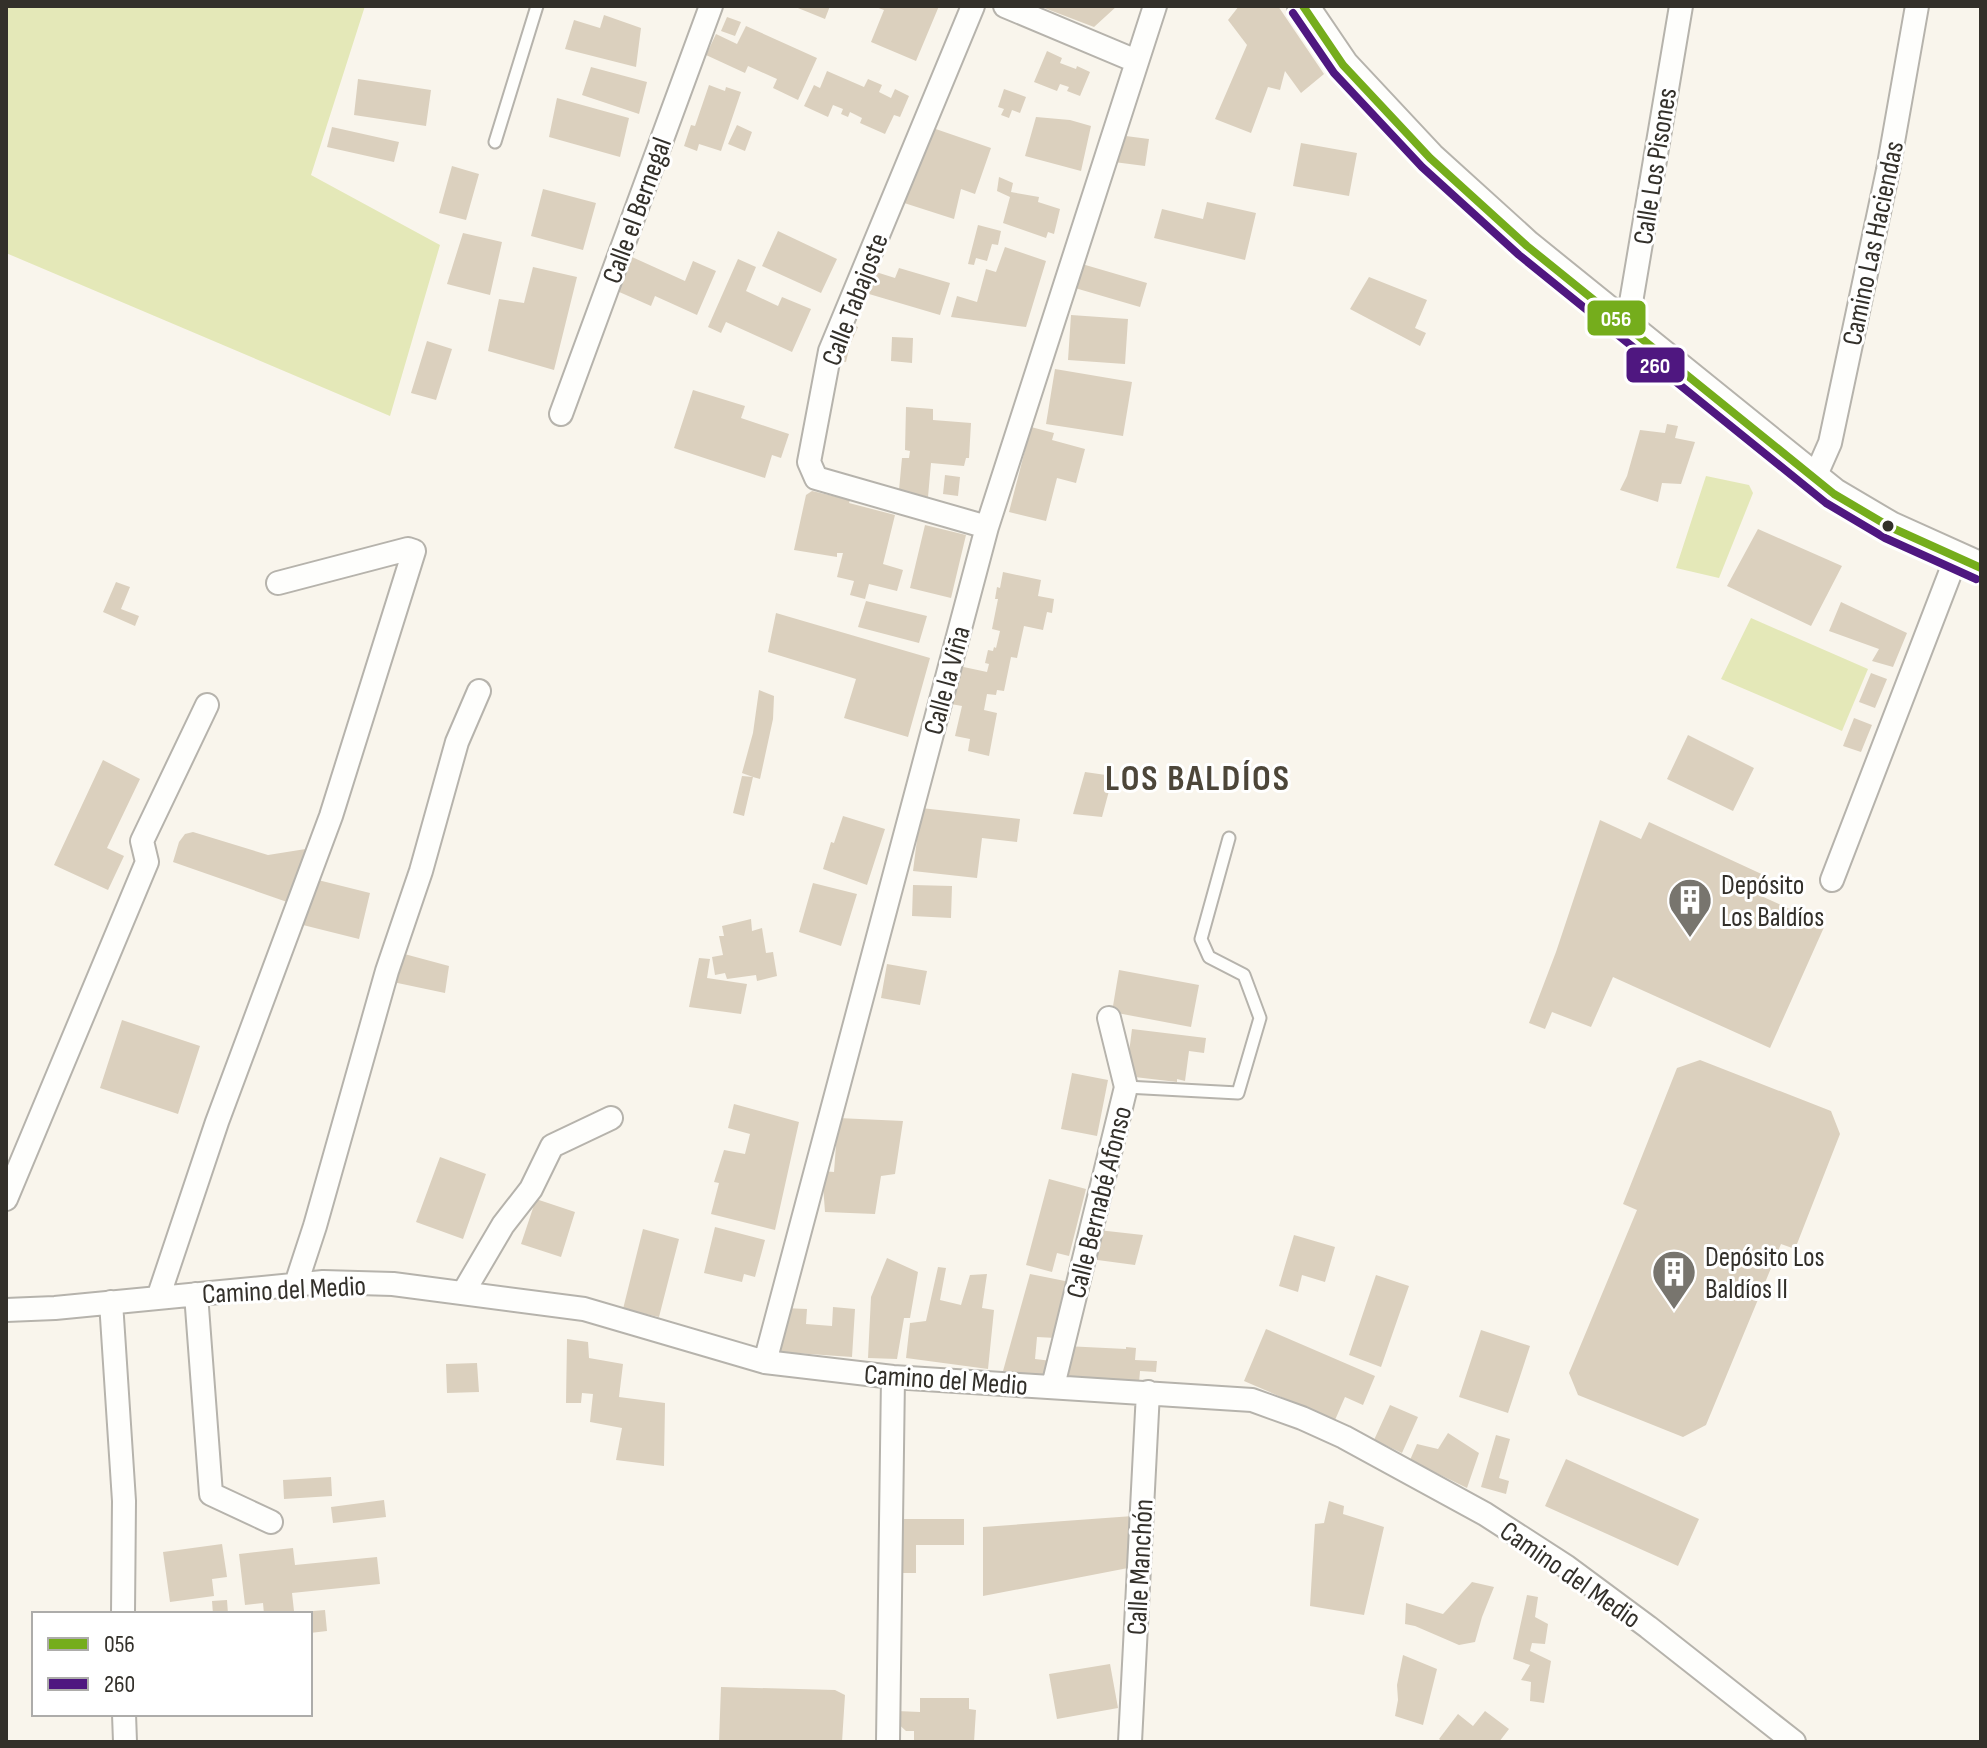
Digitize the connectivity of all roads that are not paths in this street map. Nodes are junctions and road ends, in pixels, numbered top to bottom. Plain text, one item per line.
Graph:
1 (537, 6) edge
2 (711, 6) edge
3 (973, 6) edge
4 (1005, 6) edge
5 (1155, 6) edge
6 (1303, 6) edge
7 (1681, 6) edge
8 (1917, 6) edge
9 (1136, 61) junction
10 (495, 142) dead end
11 (1627, 326) junction
12 (561, 414) dead end
13 (1815, 477) junction
14 (987, 527) junction
15 (1968, 563) edge
16 (278, 583) dead end
17 (479, 691) dead end
18 (207, 705) dead end
19 (1229, 838) dead end
20 (1832, 880) dead end
21 (1109, 1018) dead end
22 (1126, 1087) junction
23 (611, 1118) dead end
24 (6, 1199) edge
25 (296, 1284) junction
26 (463, 1293) junction
27 (196, 1294) junction
28 (158, 1298) junction
29 (111, 1302) junction
30 (6, 1310) edge
31 (765, 1362) junction
32 (893, 1377) junction
33 (1053, 1386) junction
34 (1148, 1392) junction
35 (271, 1522) dead end
36 (123, 1612) edge
37 (124, 1716) edge
38 (1782, 1738) edge
39 (125, 1742) edge
40 (888, 1742) edge
41 (1130, 1742) edge

1 - 10 lane
2 - 12 street, Calle el Bernegal
3 - 14 street, Calle Tabajoste
4 - 9 street
5 - 9 street, Calle la Viña
6 - 11 main road
7 - 11 street, Calle Los Pisones
8 - 13 street, Camino Las Haciendas
9 - 14 street, Calle la Viña
11 - 13 main road
13 - 15 main road
14 - 31 street, Calle la Viña
15 - 20 street
16 - 28 street
17 - 25 street
18 - 24 street
19 - 22 lane
21 - 22 street, Calle Bernabé Afonso
22 - 33 street, Calle Bernabé Afonso
23 - 26 street
25 - 26 street, Camino del Medio
25 - 27 street, Camino del Medio
26 - 31 street, Camino del Medio
27 - 28 street, Camino del Medio
27 - 35 street
28 - 29 street, Camino del Medio
29 - 30 street, Camino del Medio
29 - 36 street
31 - 32 street, Camino del Medio
32 - 33 street, Camino del Medio
32 - 40 street
33 - 34 street, Camino del Medio
34 - 38 street, Camino del Medio
34 - 41 street, Calle Manchón
37 - 39 street

